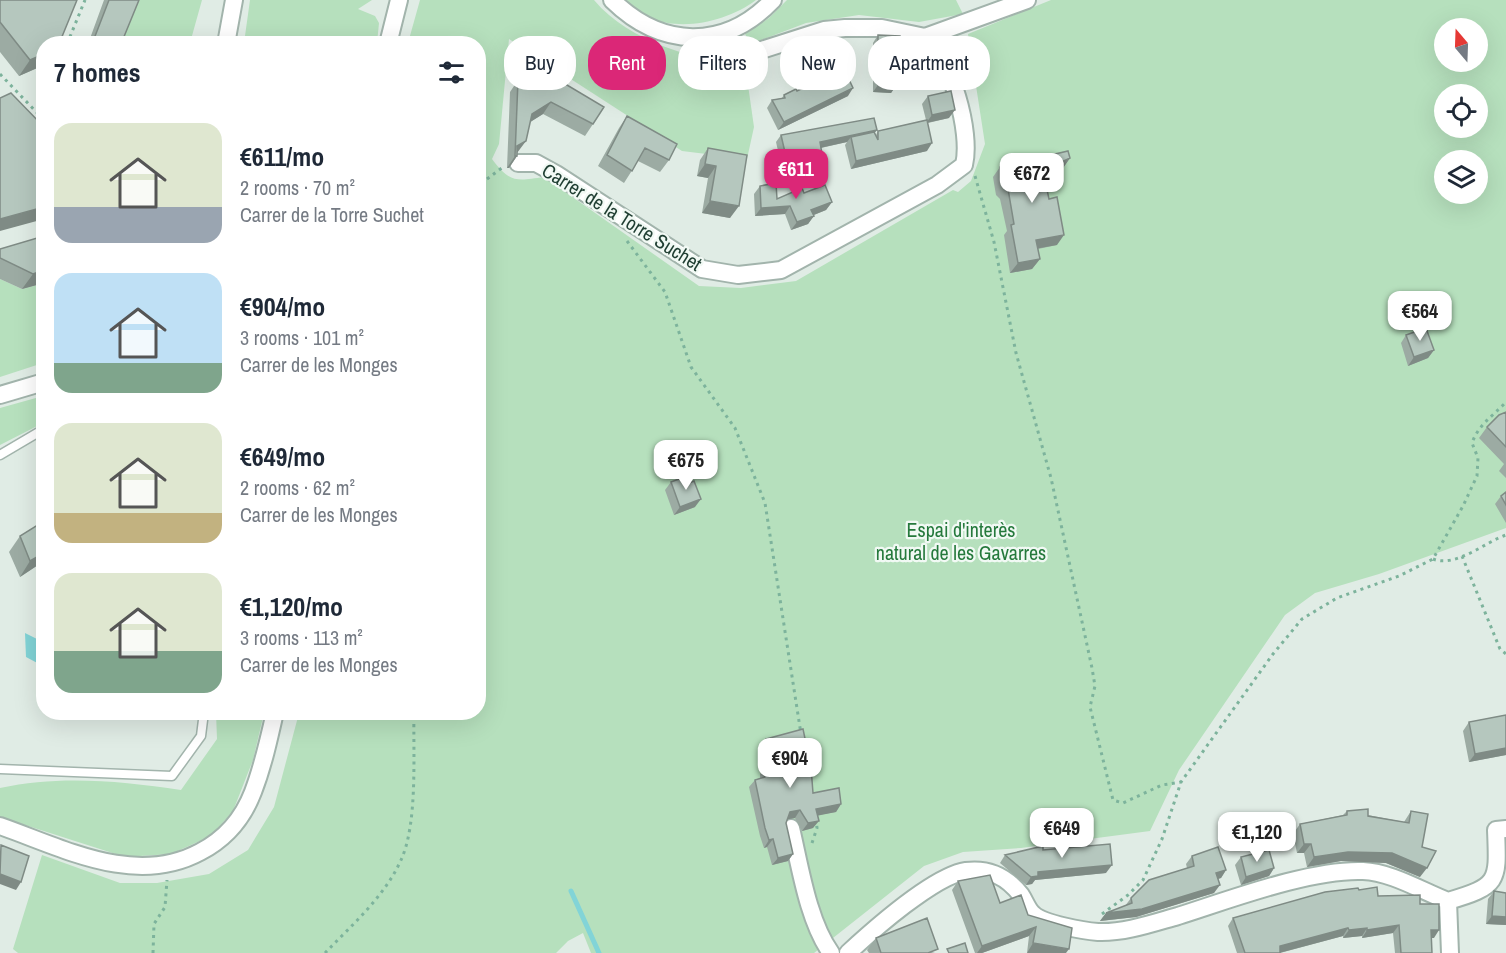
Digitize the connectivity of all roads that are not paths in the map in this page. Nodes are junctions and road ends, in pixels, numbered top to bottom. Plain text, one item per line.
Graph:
1 (234, 0) edge
2 (399, 0) edge
3 (612, 0) edge
4 (773, 0) edge
5 (1027, 0) edge
6 (227, 36) edge
7 (390, 36) edge
8 (709, 36) edge
9 (920, 36) edge
10 (928, 36) edge
11 (678, 37) edge
12 (768, 48) edge
13 (953, 90) edge
14 (519, 162) edge
15 (36, 384) edge
16 (0, 395) edge
17 (36, 434) edge
18 (0, 455) edge
19 (203, 720) edge
20 (273, 720) edge
21 (0, 769) edge
22 (0, 826) edge
23 (790, 828) edge
24 (1506, 829) edge
25 (1485, 887) junction
26 (1506, 893) edge
27 (1448, 901) junction
28 (831, 953) edge
29 (848, 953) edge
30 (1450, 953) edge

1 - 6 street
2 - 7 street
3 - 11 street
4 - 8 street
5 - 10 street
9 - 12 street
13 - 14 street, Carrer de la Torre Suchet
15 - 16 street
17 - 18 lane
19 - 21 lane
20 - 22 street
23 - 28 street
24 - 25 street
25 - 26 street
25 - 27 street
27 - 29 street
27 - 30 street

